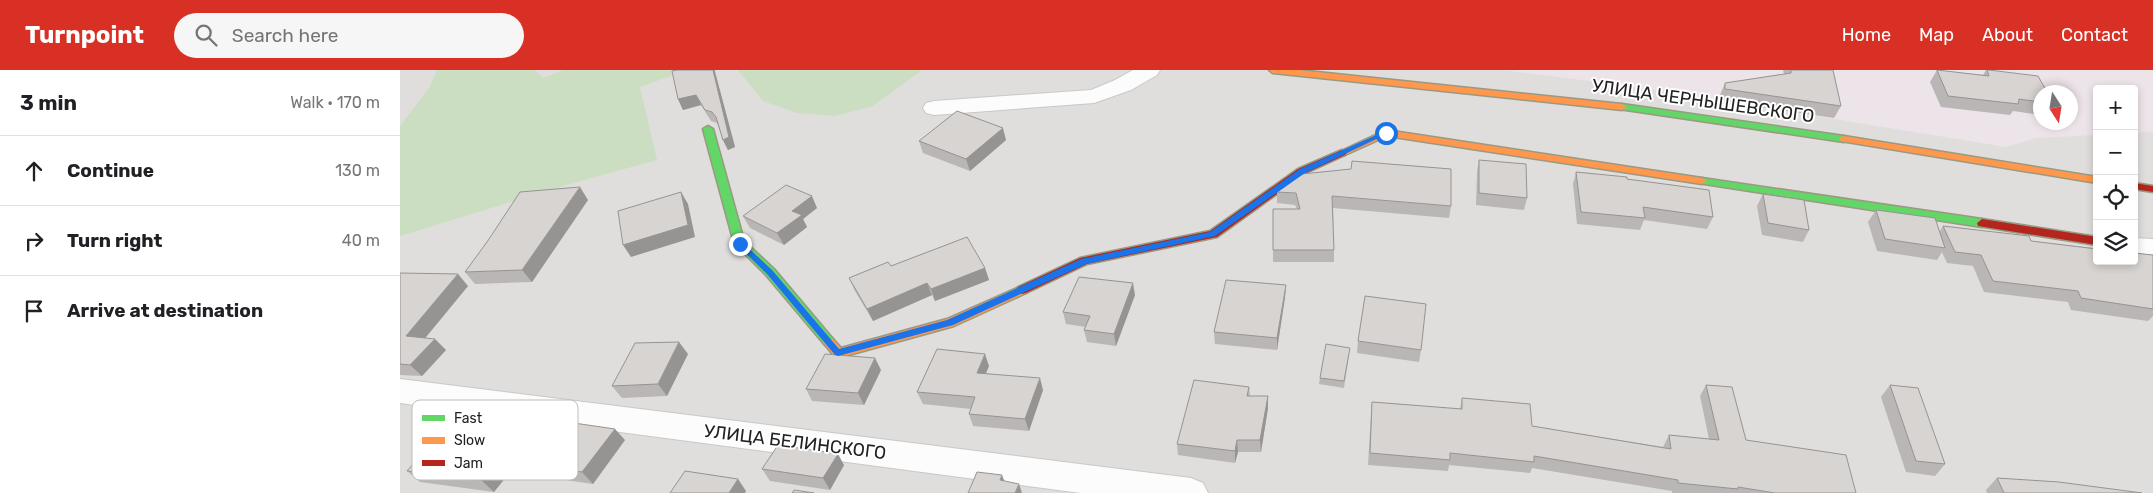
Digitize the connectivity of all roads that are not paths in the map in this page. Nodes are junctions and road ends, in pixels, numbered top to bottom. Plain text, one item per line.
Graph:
1 (1149, 70) edge
2 (1273, 70) edge
3 (934, 108) dead end
4 (708, 128) dead end
5 (2093, 179) edge
6 (2138, 187) edge
7 (2153, 189) edge
8 (2093, 240) edge
9 (2138, 247) edge
10 (2153, 248) edge
11 (400, 391) edge
12 (470, 400) edge
13 (578, 414) edge
14 (1191, 493) edge

1 - 3 street
2 - 5 street, УЛИЦА ЧЕРНЫШЕВСКОГО
4 - 8 street
6 - 7 street
9 - 10 street
11 - 12 street, УЛИЦА БЕЛИНСКОГО
13 - 14 street, УЛИЦА БЕЛИНСКОГО

